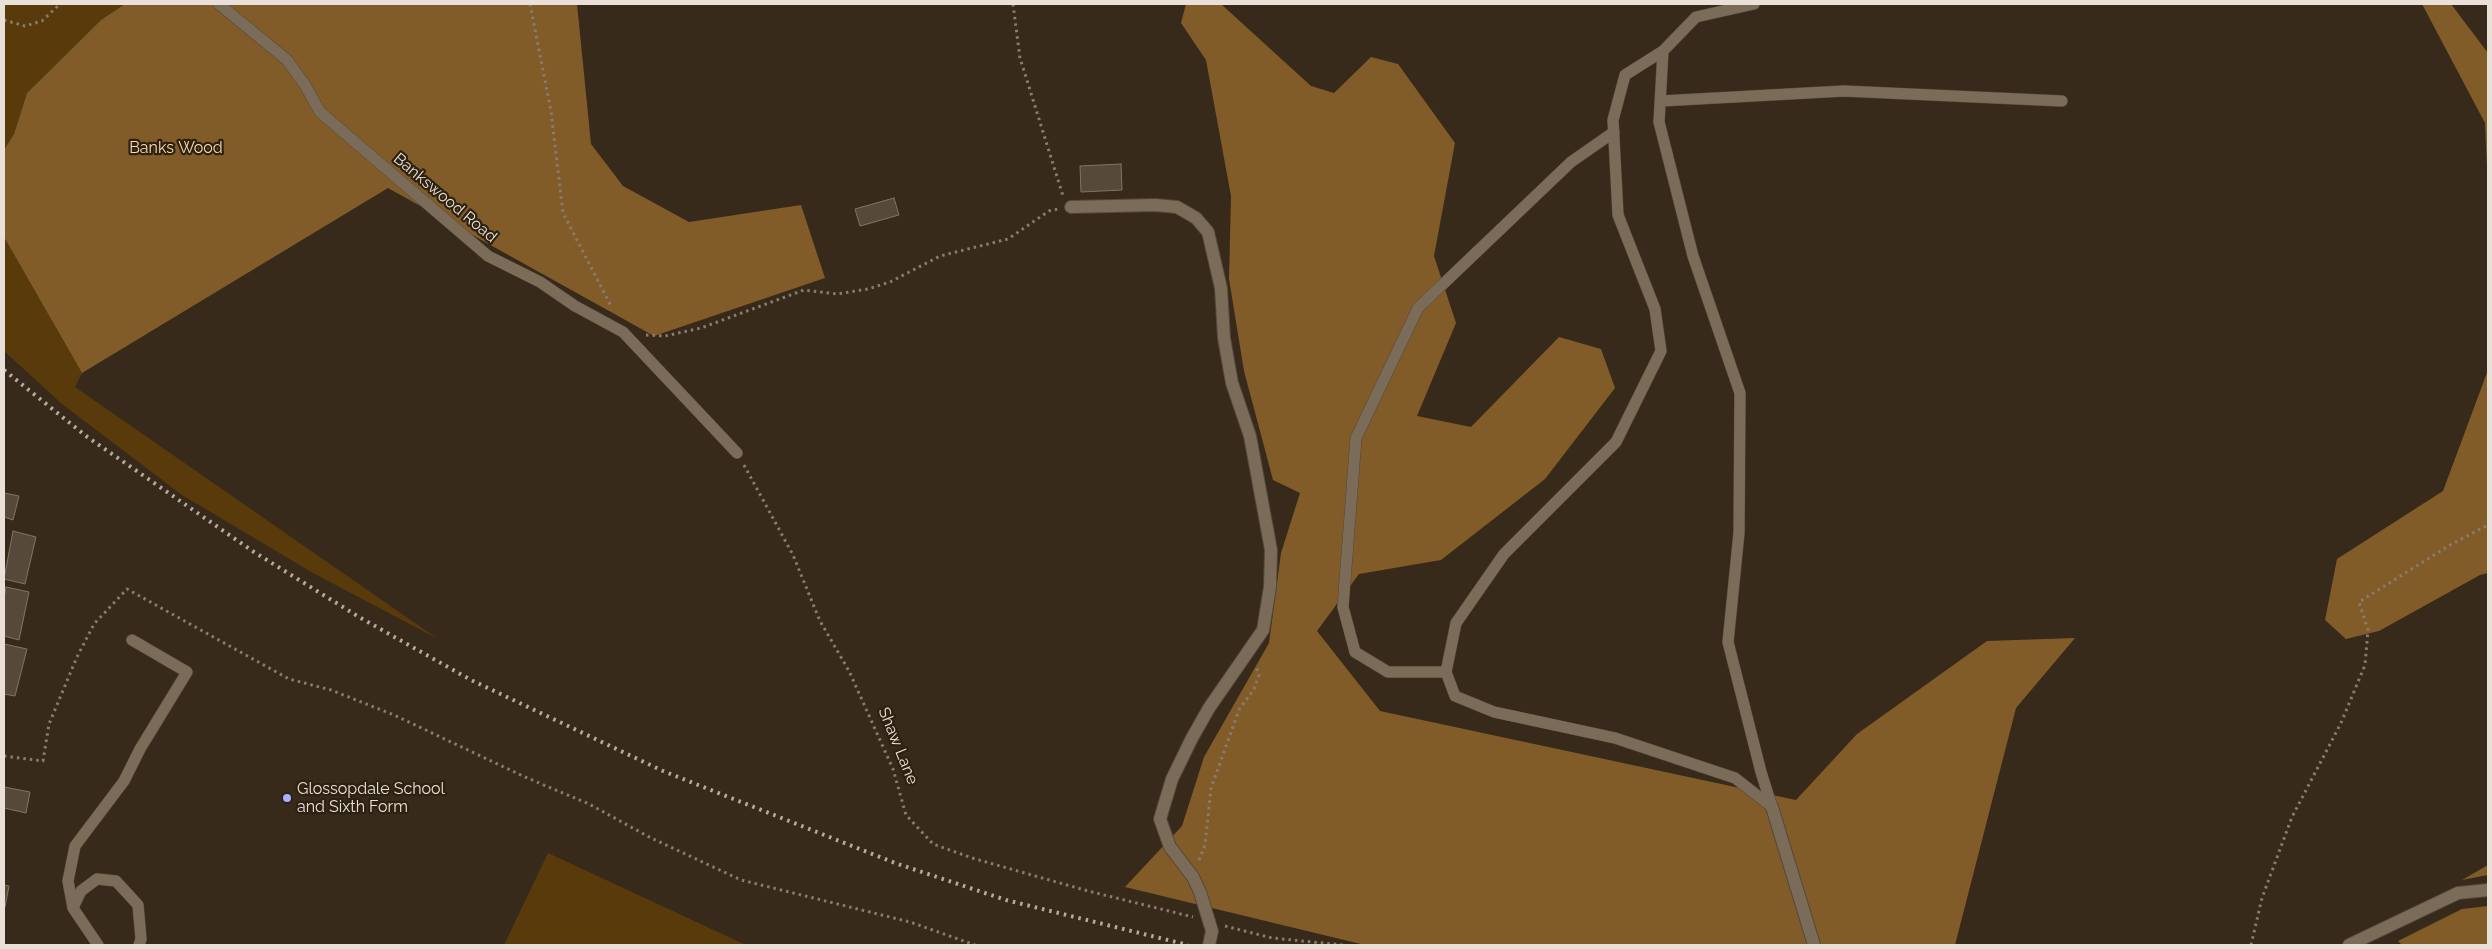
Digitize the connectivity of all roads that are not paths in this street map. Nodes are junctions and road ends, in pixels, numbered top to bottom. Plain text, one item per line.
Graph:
1 (219, 4) edge
2 (1754, 4) edge
3 (1663, 51) junction
4 (1661, 101) junction
5 (2062, 101) dead end
6 (1614, 132) junction
7 (1070, 208) road end
8 (737, 453) road end
9 (132, 640) dead end
10 (1446, 672) junction
11 (1772, 807) junction
12 (2488, 890) edge
13 (73, 908) junction
14 (98, 945) edge
15 (139, 945) edge
16 (1209, 945) edge
17 (1814, 945) edge
18 (2349, 945) edge

1 - 8 lane, Bankswood Road
2 - 3 lane
3 - 4 lane
3 - 6 lane
4 - 5 lane
4 - 11 lane
6 - 10 lane
6 - 10 lane
7 - 16 street
9 - 13 lane
10 - 11 lane
11 - 17 street
12 - 18 street
13 - 14 lane
13 - 15 lane

